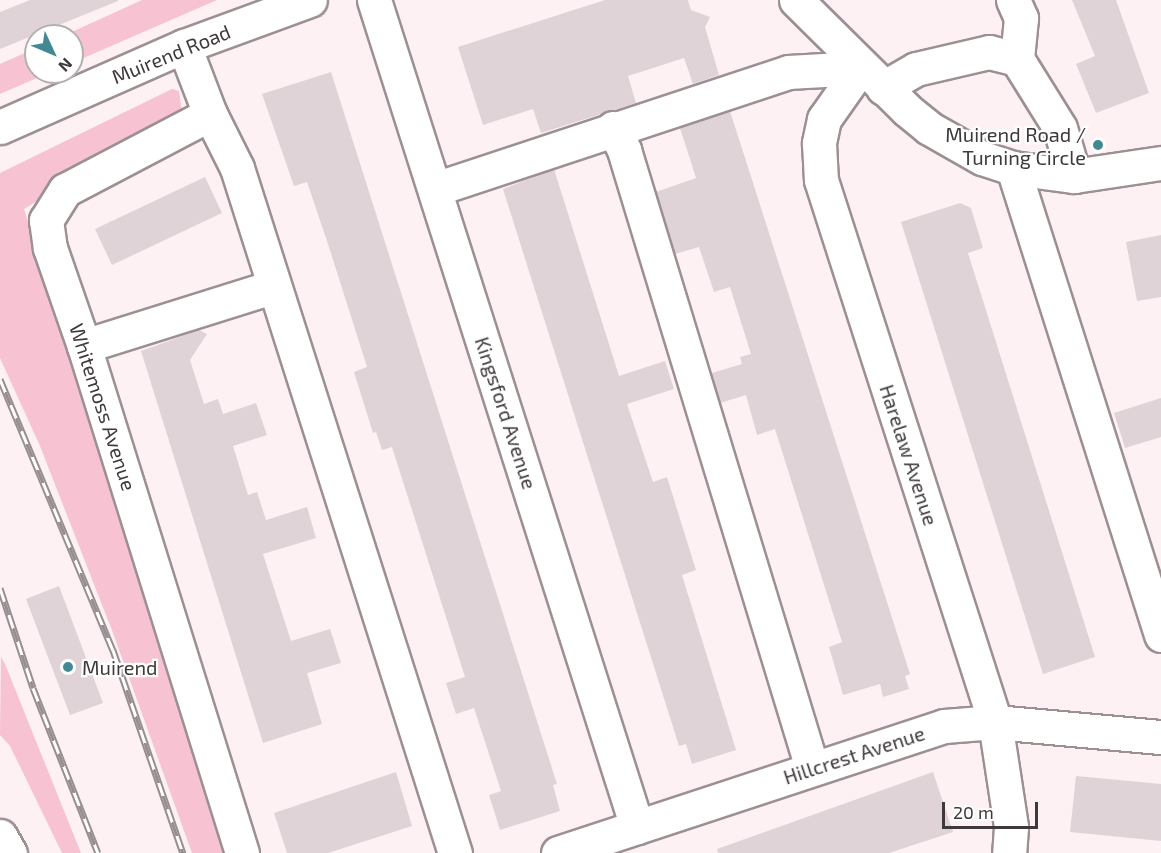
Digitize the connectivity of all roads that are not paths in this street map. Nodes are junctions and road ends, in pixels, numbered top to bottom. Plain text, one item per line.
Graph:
1 (310, 0) edge
2 (374, 0) edge
3 (796, 0) edge
4 (1013, 0) edge
5 (184, 46) junction
6 (1017, 60) junction
7 (871, 78) junction
8 (210, 114) junction
9 (0, 127) edge
10 (613, 128) junction
11 (1161, 163) edge
12 (1013, 168) junction
13 (1074, 176) junction
14 (435, 189) junction
15 (272, 286) junction
16 (84, 346) junction
17 (1161, 635) edge
18 (995, 722) junction
19 (1161, 737) edge
20 (812, 768) junction
21 (637, 827) junction
22 (0, 836) edge
23 (10, 853) edge
24 (242, 853) edge
25 (455, 853) edge
26 (558, 853) edge
27 (1009, 853) edge

1 - 5 street, Muirend Road
2 - 14 street, Kingsford Avenue
3 - 7 street
4 - 6 street
5 - 8 street
5 - 9 street, Muirend Road
6 - 7 street
6 - 13 street
7 - 10 street
7 - 12 street
7 - 18 street, Harelaw Avenue
8 - 15 street
8 - 16 street, Whitemoss Avenue
10 - 14 street
10 - 20 street
11 - 13 street
12 - 13 street
12 - 17 street
14 - 21 street, Kingsford Avenue
15 - 16 street
15 - 25 street
16 - 24 street, Whitemoss Avenue
18 - 19 street, Hillcrest Avenue
18 - 20 street, Hillcrest Avenue
18 - 27 street, Harelaw Avenue
20 - 21 street, Hillcrest Avenue
21 - 26 street, Hillcrest Avenue
22 - 23 street

